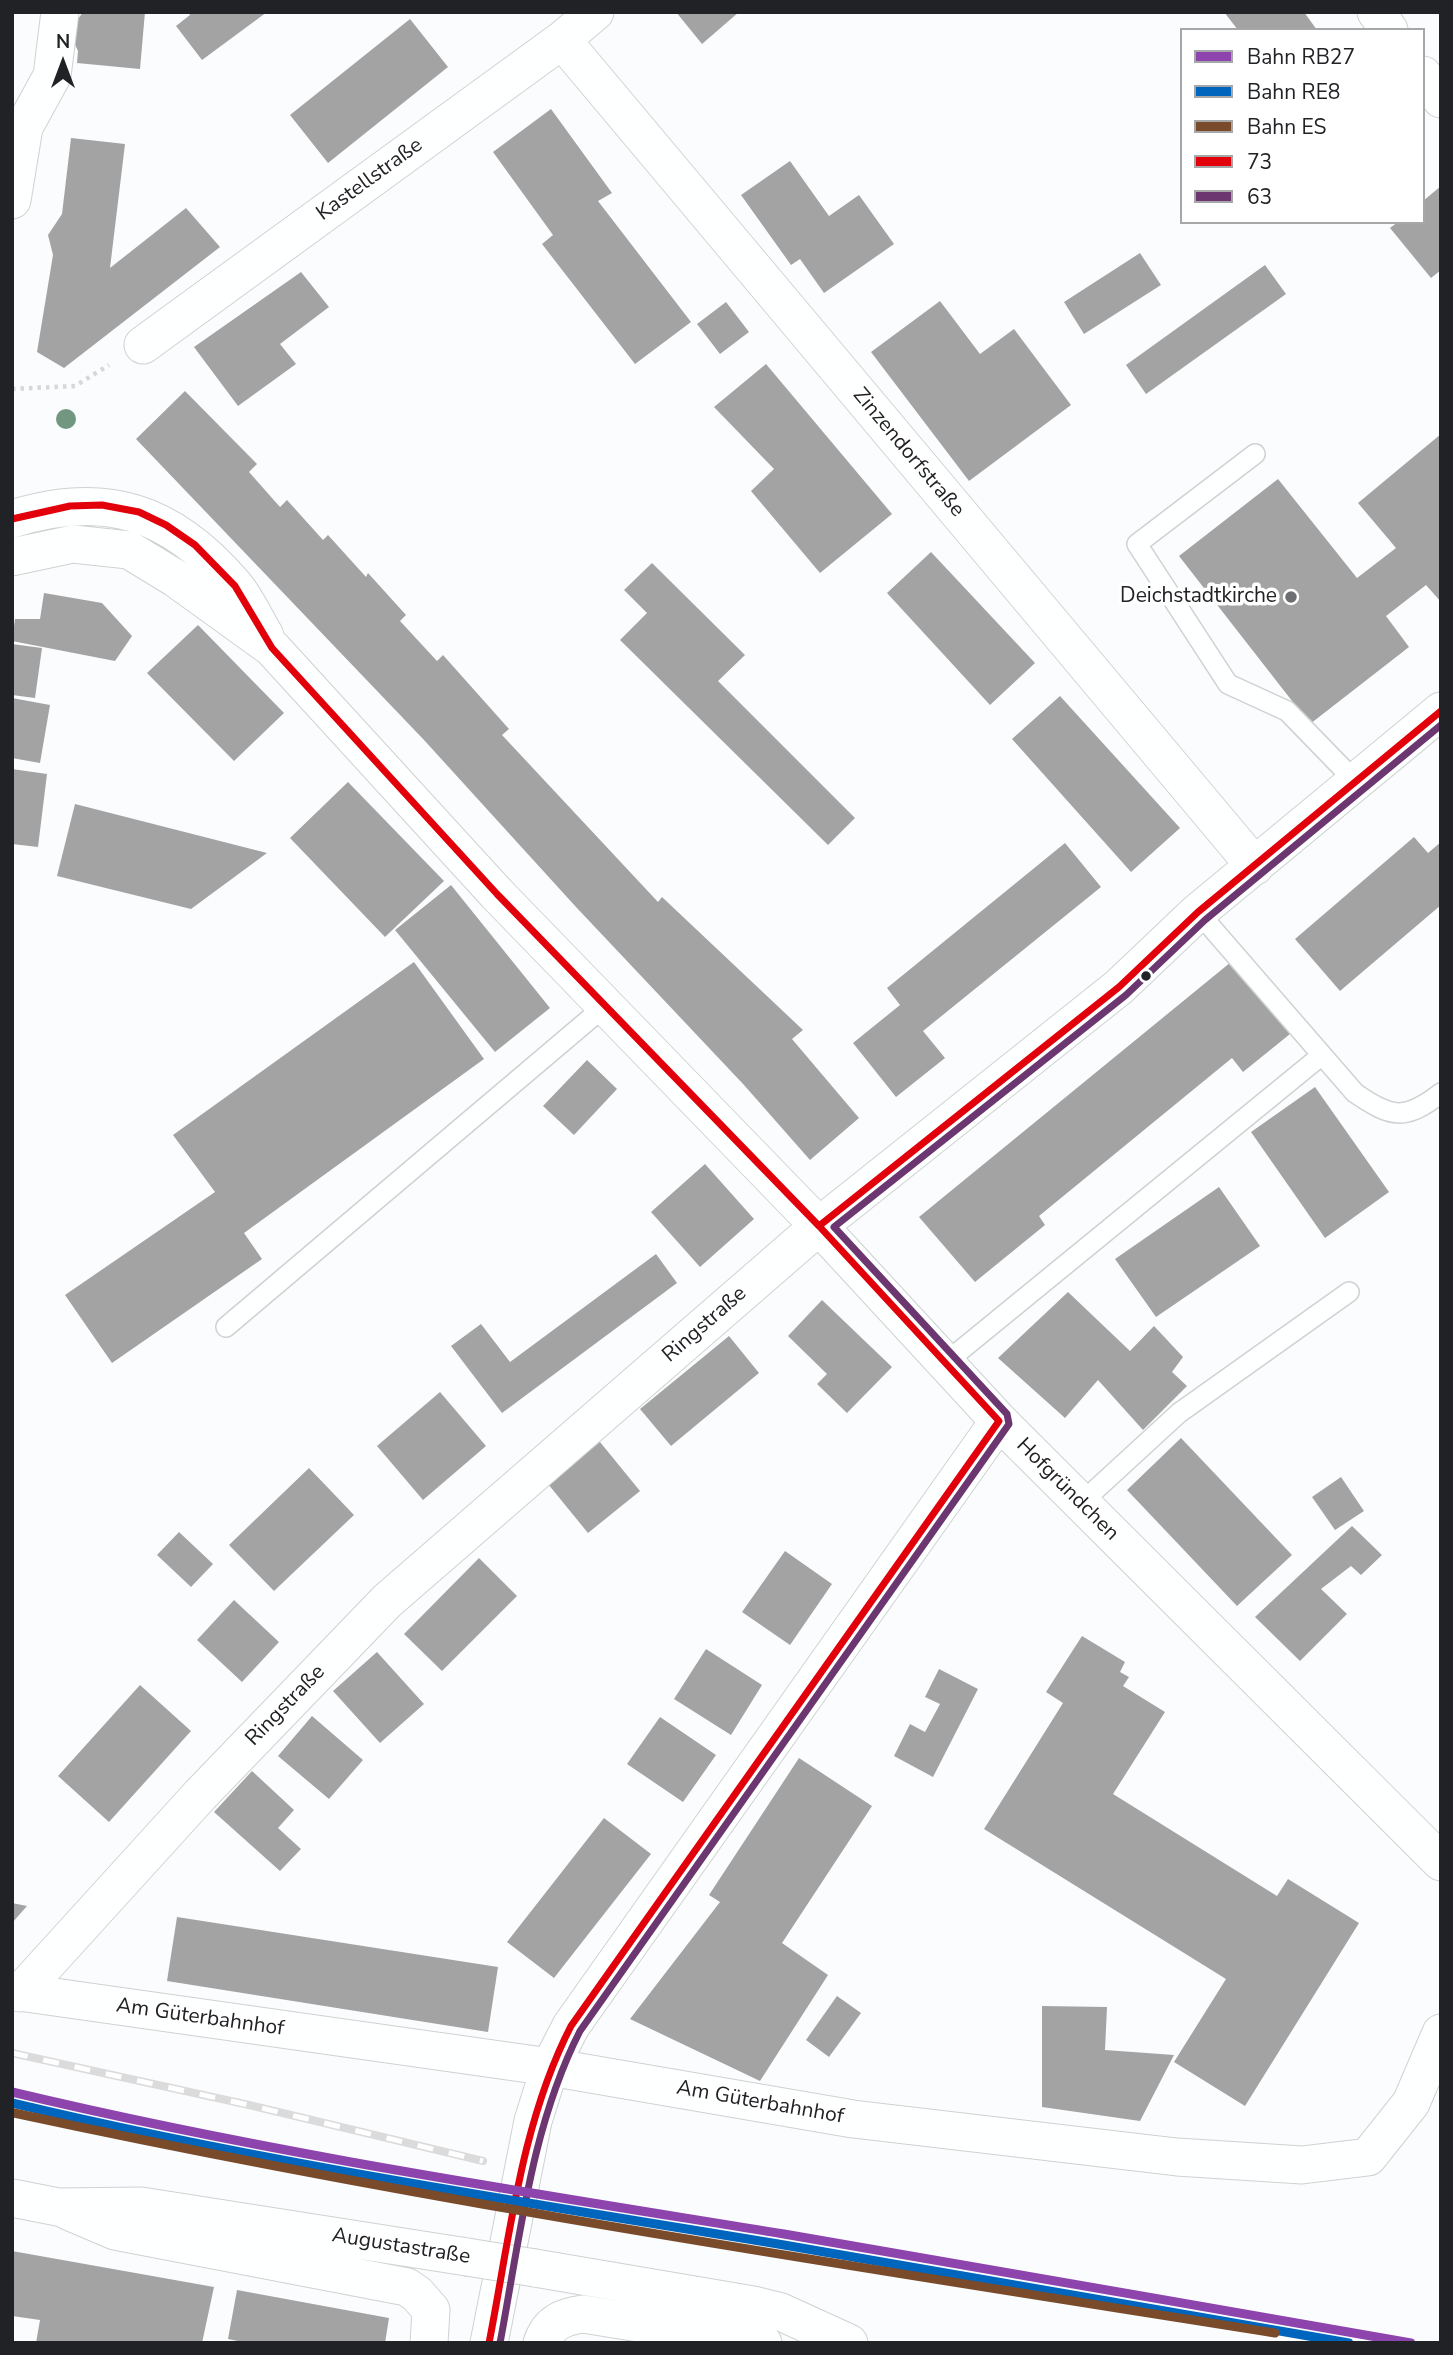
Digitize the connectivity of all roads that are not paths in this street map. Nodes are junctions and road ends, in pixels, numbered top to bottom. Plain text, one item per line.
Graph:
1 (60, 12) edge
2 (595, 12) edge
3 (1376, 12) edge
4 (1388, 28) edge
5 (562, 40) junction
6 (1425, 78) edge
7 (1441, 99) edge
8 (12, 200) edge
9 (143, 345) road end
10 (1255, 454) dead end
11 (12, 519) edge
12 (12, 557) edge
13 (272, 648) junction
14 (1441, 710) edge
15 (1354, 780) junction
16 (1255, 866) junction
17 (1198, 912) junction
18 (605, 1006) junction
19 (1322, 1055) junction
20 (1441, 1093) edge
21 (819, 1226) junction
22 (1349, 1292) dead end
23 (226, 1327) dead end
24 (945, 1363) junction
25 (999, 1422) junction
26 (1081, 1503) junction
27 (1441, 1862) edge
28 (16, 1992) edge
29 (1441, 2034) edge
30 (550, 2067) junction
31 (12, 2198) edge
32 (58, 2207) junction
33 (823, 2339) edge
34 (429, 2343) edge
35 (489, 2343) edge
36 (542, 2343) edge
37 (763, 2343) edge

1 - 8 street
2 - 5 street, Kastellstraße
3 - 4 street
5 - 9 street, Kastellstraße
5 - 16 street, Zinzendorfstraße
6 - 7 street
10 - 15 lane
11 - 13 street, Hofgründchen
12 - 13 street, Hofgründchen
13 - 18 street, Hofgründchen
14 - 15 street, Ringstraße
15 - 16 street, Ringstraße
16 - 17 street, Ringstraße
17 - 19 lane
17 - 21 street, Ringstraße
18 - 21 street, Hofgründchen
18 - 23 lane
19 - 20 lane
19 - 24 lane
21 - 24 street, Hofgründchen
21 - 28 street, Ringstraße
22 - 26 lane
24 - 25 street, Hofgründchen
25 - 26 street, Hofgründchen
25 - 30 street
26 - 27 street, Hofgründchen
28 - 30 street, Am Güterbahnhof
29 - 30 street, Am Güterbahnhof
30 - 35 street
31 - 32 street, Augustastraße
32 - 33 street, Augustastraße, bridge
32 - 34 street, Augustastraße
36 - 37 street

